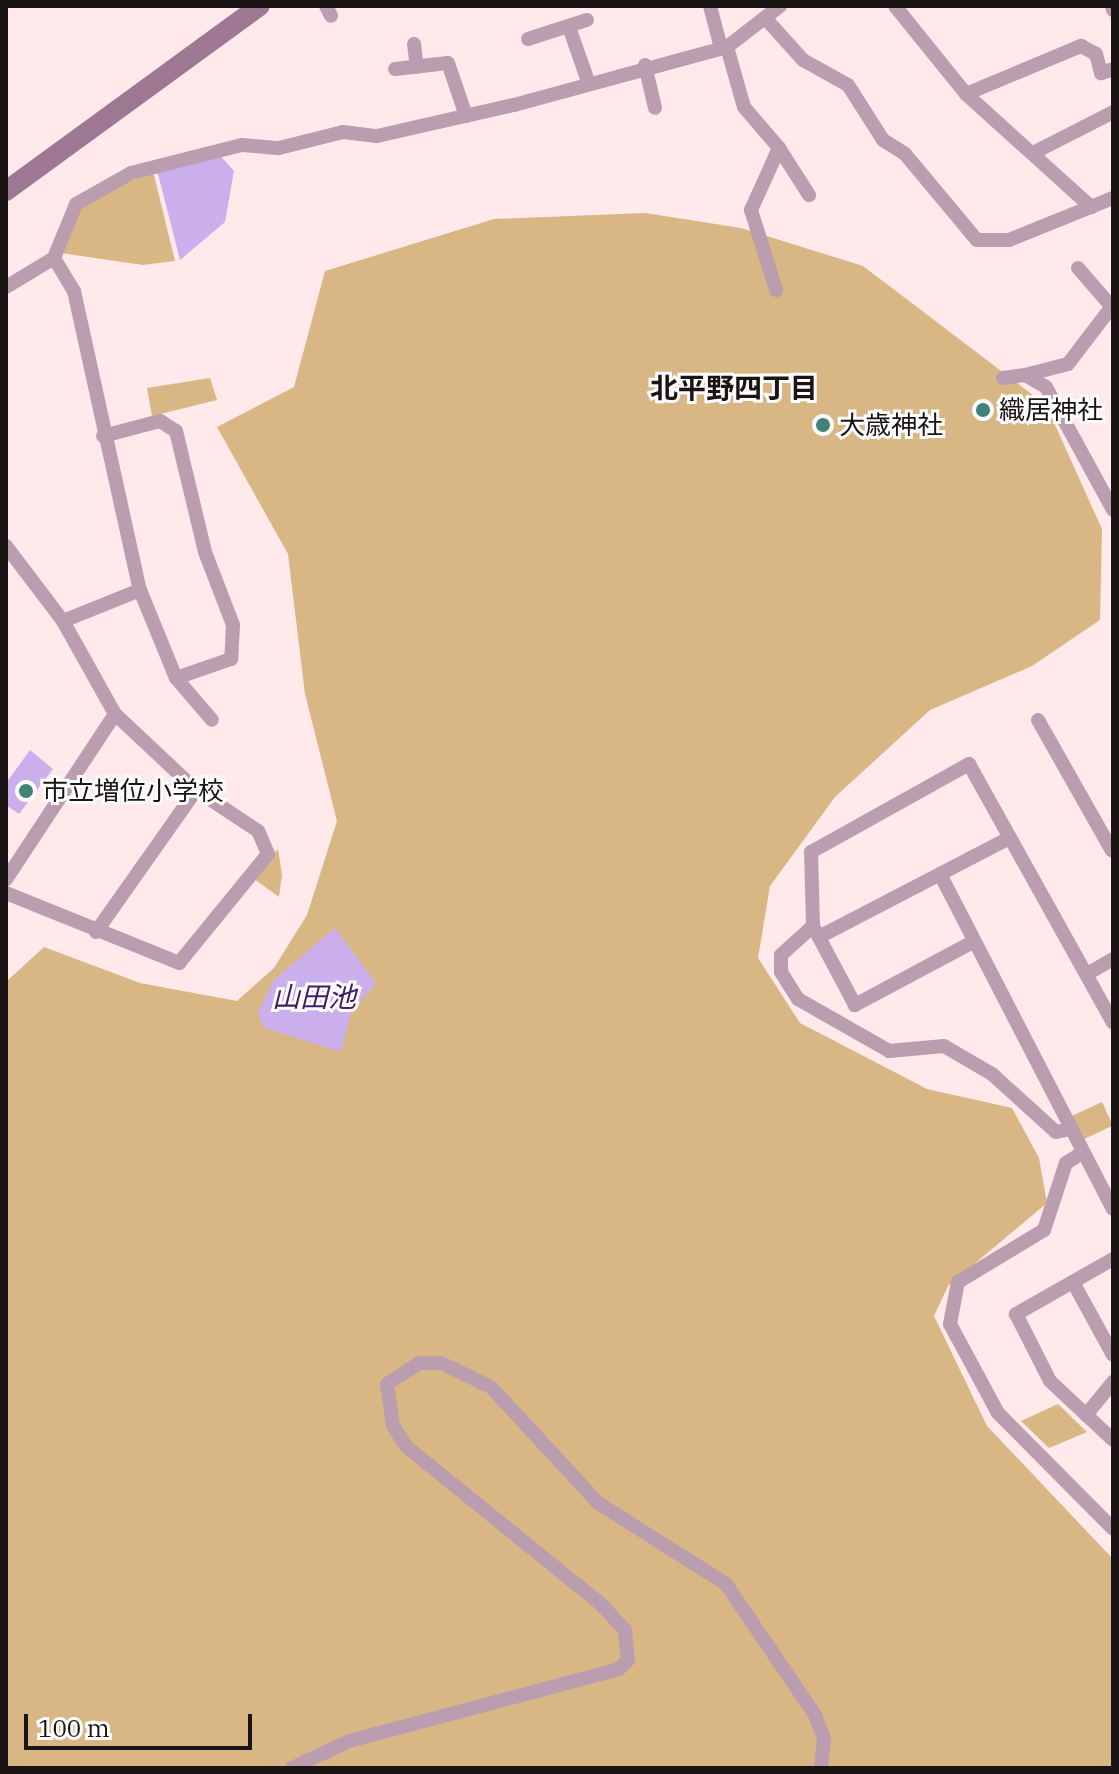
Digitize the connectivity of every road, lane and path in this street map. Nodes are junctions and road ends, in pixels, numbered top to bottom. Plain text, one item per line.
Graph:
1 (260, 6) edge
2 (710, 6) edge
3 (780, 6) edge
4 (895, 6) edge
5 (587, 20) dead end
6 (767, 20) junction
7 (569, 27) junction
8 (528, 39) dead end
9 (414, 44) dead end
10 (724, 47) junction
11 (645, 65) junction
12 (417, 67) junction
13 (395, 69) dead end
14 (1113, 69) edge
15 (589, 84) junction
16 (966, 94) junction
17 (655, 108) dead end
18 (1113, 112) edge
19 (466, 116) junction
20 (779, 148) junction
21 (1035, 152) junction
22 (6, 191) edge
23 (809, 195) dead end
24 (1101, 203) edge
25 (1113, 212) edge
26 (54, 258) junction
27 (1078, 268) dead end
28 (6, 287) edge
29 (776, 290) dead end
30 (1112, 306) edge
31 (1025, 375) junction
32 (1003, 378) dead end
33 (103, 436) junction
34 (1113, 510) edge
35 (6, 546) edge
36 (140, 590) junction
37 (63, 621) junction
38 (176, 678) junction
39 (115, 714) junction
40 (212, 720) dead end
41 (1038, 720) dead end
42 (196, 790) junction
43 (1113, 825) edge
44 (1009, 838) junction
45 (1112, 852) edge
46 (940, 874) junction
47 (6, 879) edge
48 (6, 893) edge
49 (816, 931) junction
50 (96, 932) junction
51 (971, 943) junction
52 (1113, 959) edge
53 (1087, 974) junction
54 (1113, 1023) edge
55 (1070, 1129) junction
56 (1082, 1153) junction
57 (1113, 1209) edge
58 (1113, 1259) edge
59 (1073, 1282) junction
60 (1113, 1355) edge
61 (1113, 1382) edge
62 (1086, 1415) junction
63 (1113, 1440) edge
64 (1113, 1529) edge
65 (292, 1768) edge
66 (821, 1768) edge

1 - 22 street
2 - 10 street
3 - 6 street
4 - 16 street
5 - 7 street
6 - 10 street
6 - 24 street
7 - 8 street
7 - 15 street
9 - 12 street
10 - 11 street
10 - 20 street
11 - 15 street
11 - 17 street
12 - 13 street
12 - 19 street
14 - 16 street
15 - 19 street
16 - 21 street
18 - 21 street
19 - 26 street
20 - 23 street
20 - 29 street
21 - 24 street
24 - 25 street
26 - 28 street
26 - 33 street
27 - 30 street
30 - 31 street
31 - 32 street
31 - 34 street
33 - 36 street
33 - 38 street
35 - 37 street
36 - 37 street
36 - 38 street
37 - 39 street
38 - 40 street
39 - 42 street
39 - 47 street
41 - 45 street
42 - 50 street
42 - 50 street
43 - 45 street
44 - 46 street
44 - 49 street
44 - 53 street
46 - 49 street
46 - 51 street
48 - 50 street
49 - 51 street
49 - 55 street
51 - 55 street
52 - 53 street
53 - 54 street
55 - 56 street
56 - 57 street
56 - 64 street
58 - 59 street
59 - 60 street
59 - 62 street
61 - 62 street
62 - 63 street
65 - 66 street

